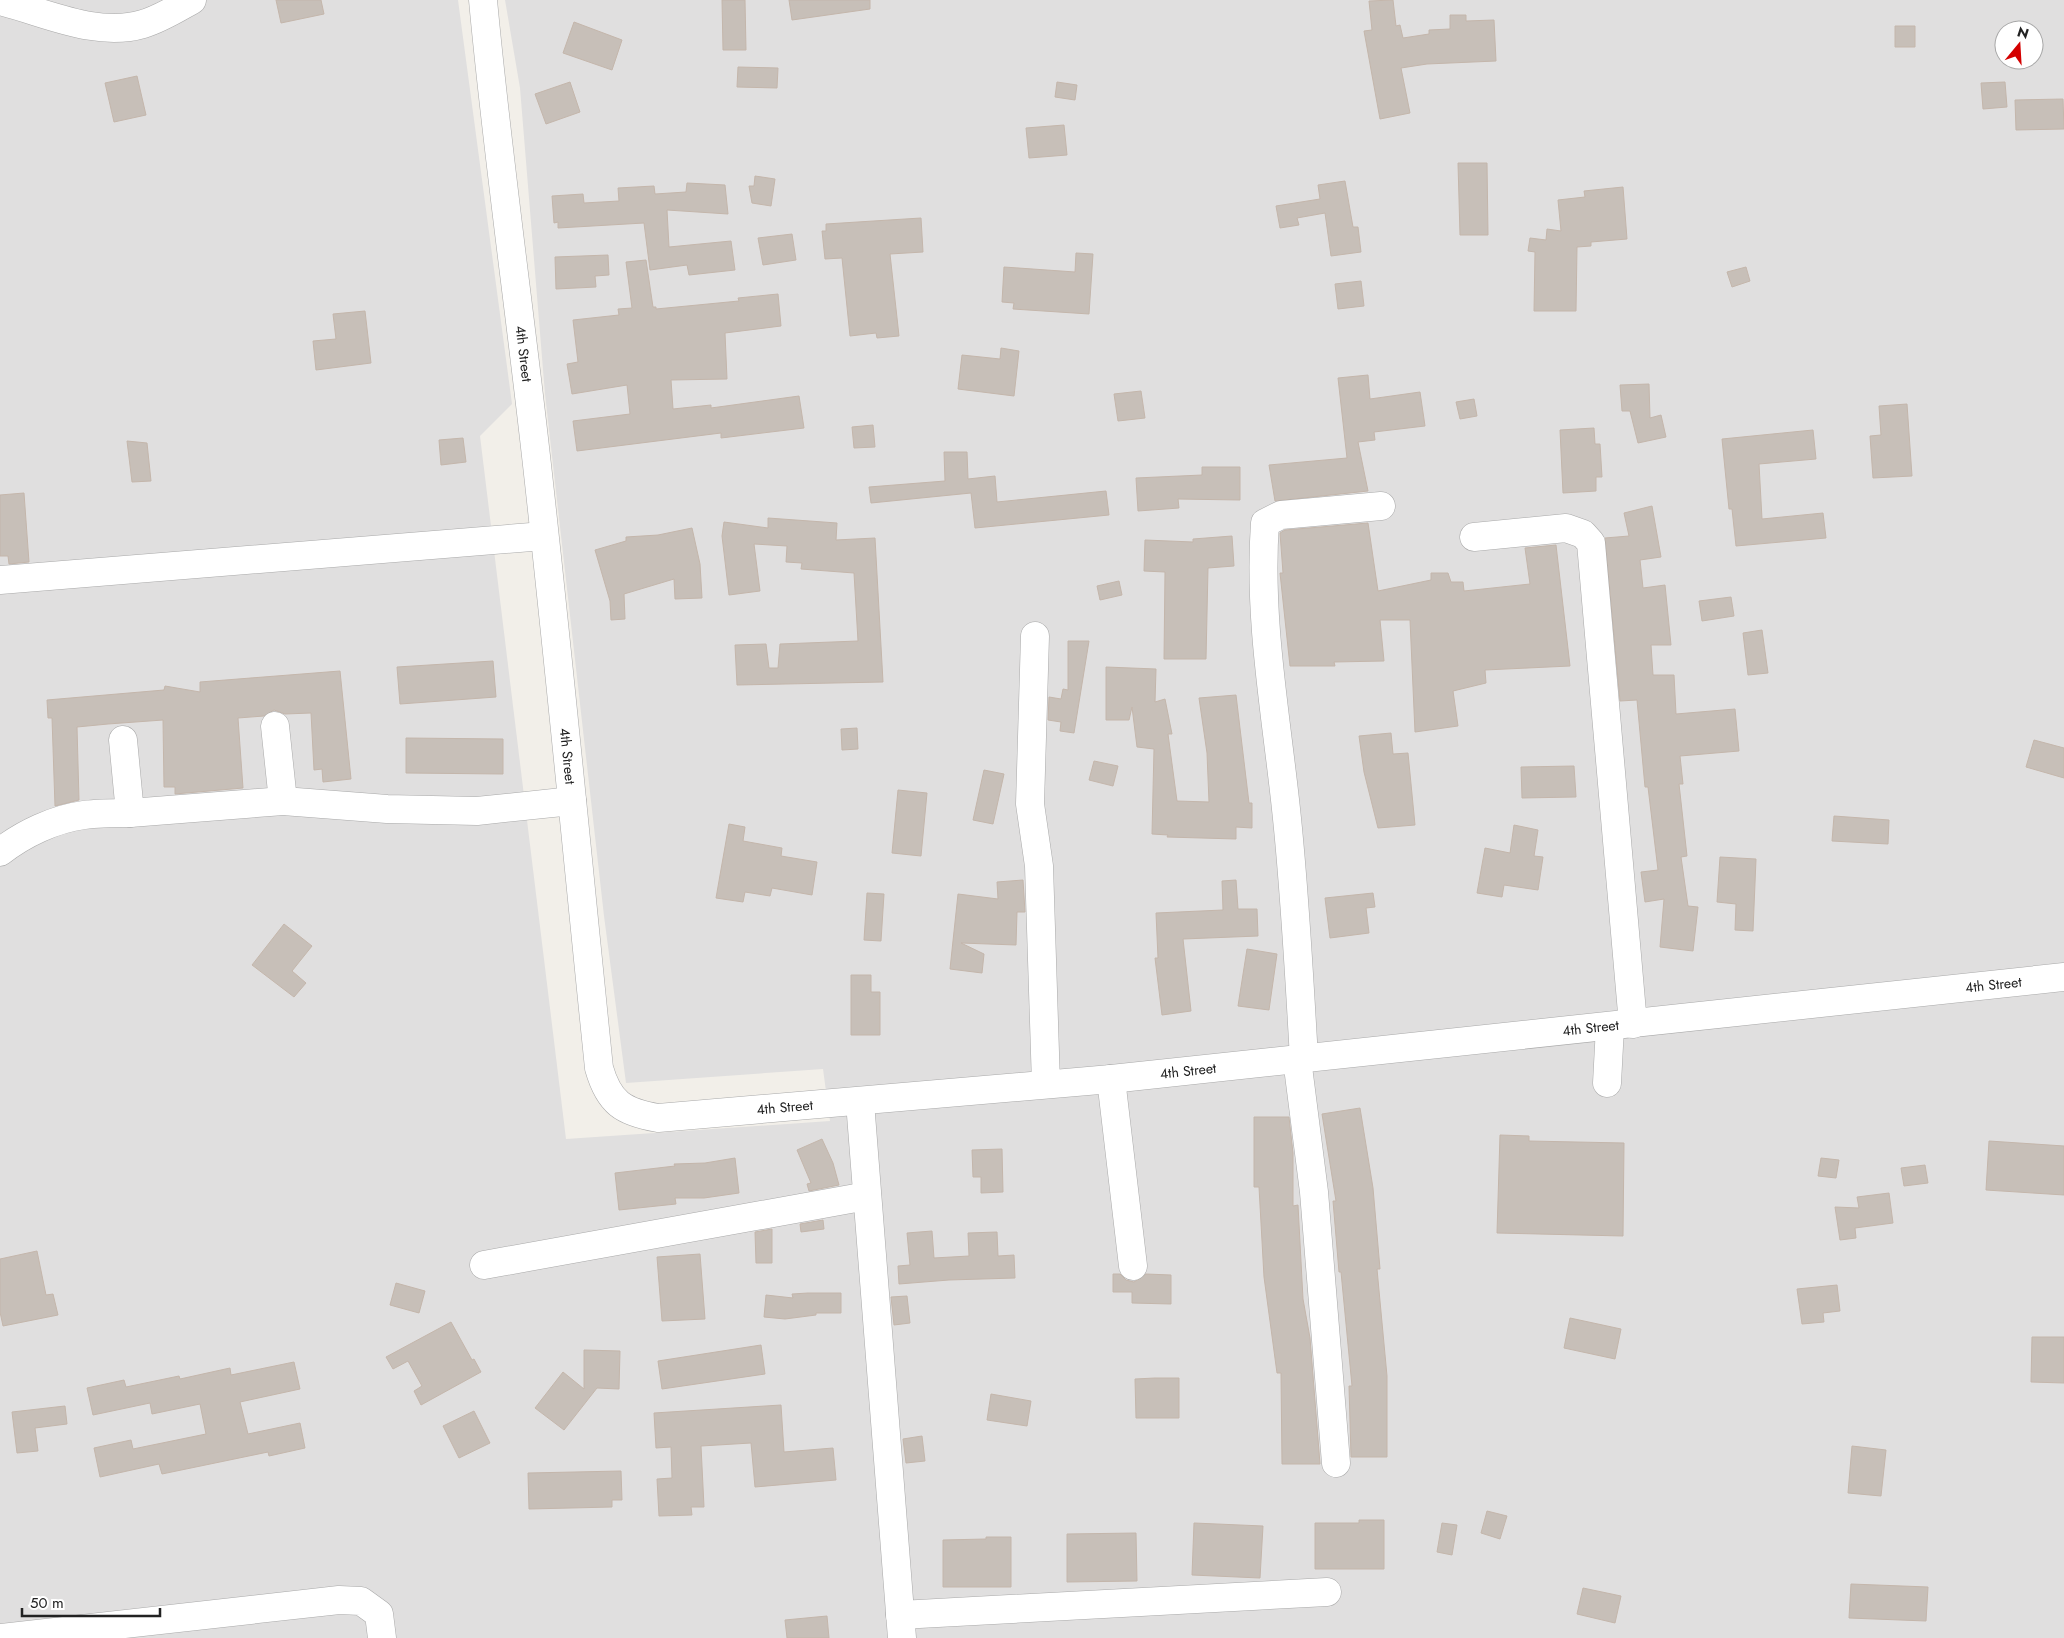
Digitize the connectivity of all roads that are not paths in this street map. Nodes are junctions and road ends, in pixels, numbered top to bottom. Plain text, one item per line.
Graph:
1 (192, 0) edge
2 (483, 0) edge
3 (0, 1) edge
4 (1381, 506) dead end
5 (544, 536) junction
6 (1474, 537) dead end
7 (0, 580) edge
8 (1034, 636) dead end
9 (275, 726) dead end
10 (123, 740) dead end
11 (572, 801) junction
12 (282, 802) junction
13 (130, 813) junction
14 (0, 852) edge
15 (2064, 977) edge
16 (1621, 1026) junction
17 (1301, 1059) junction
18 (1110, 1078) junction
19 (1607, 1083) dead end
20 (1046, 1084) junction
21 (860, 1102) junction
22 (867, 1196) junction
23 (484, 1265) dead end
24 (1133, 1266) dead end
25 (1336, 1463) dead end
26 (1327, 1592) dead end
27 (901, 1627) edge
28 (0, 1638) edge
29 (382, 1638) edge

1 - 3 street
2 - 5 street, 4th Street
4 - 17 street
5 - 7 street
5 - 11 street, 4th Street
6 - 16 street
8 - 20 street
9 - 12 street
10 - 13 street
11 - 12 street
11 - 21 street, 4th Street
12 - 13 street
13 - 14 street
15 - 16 street, 4th Street
16 - 17 street, 4th Street
16 - 19 street
17 - 18 street, 4th Street
17 - 25 street
18 - 20 street, 4th Street
18 - 24 street
20 - 21 street, 4th Street
21 - 22 street
22 - 23 street
22 - 27 street
26 - 27 street
28 - 29 street

